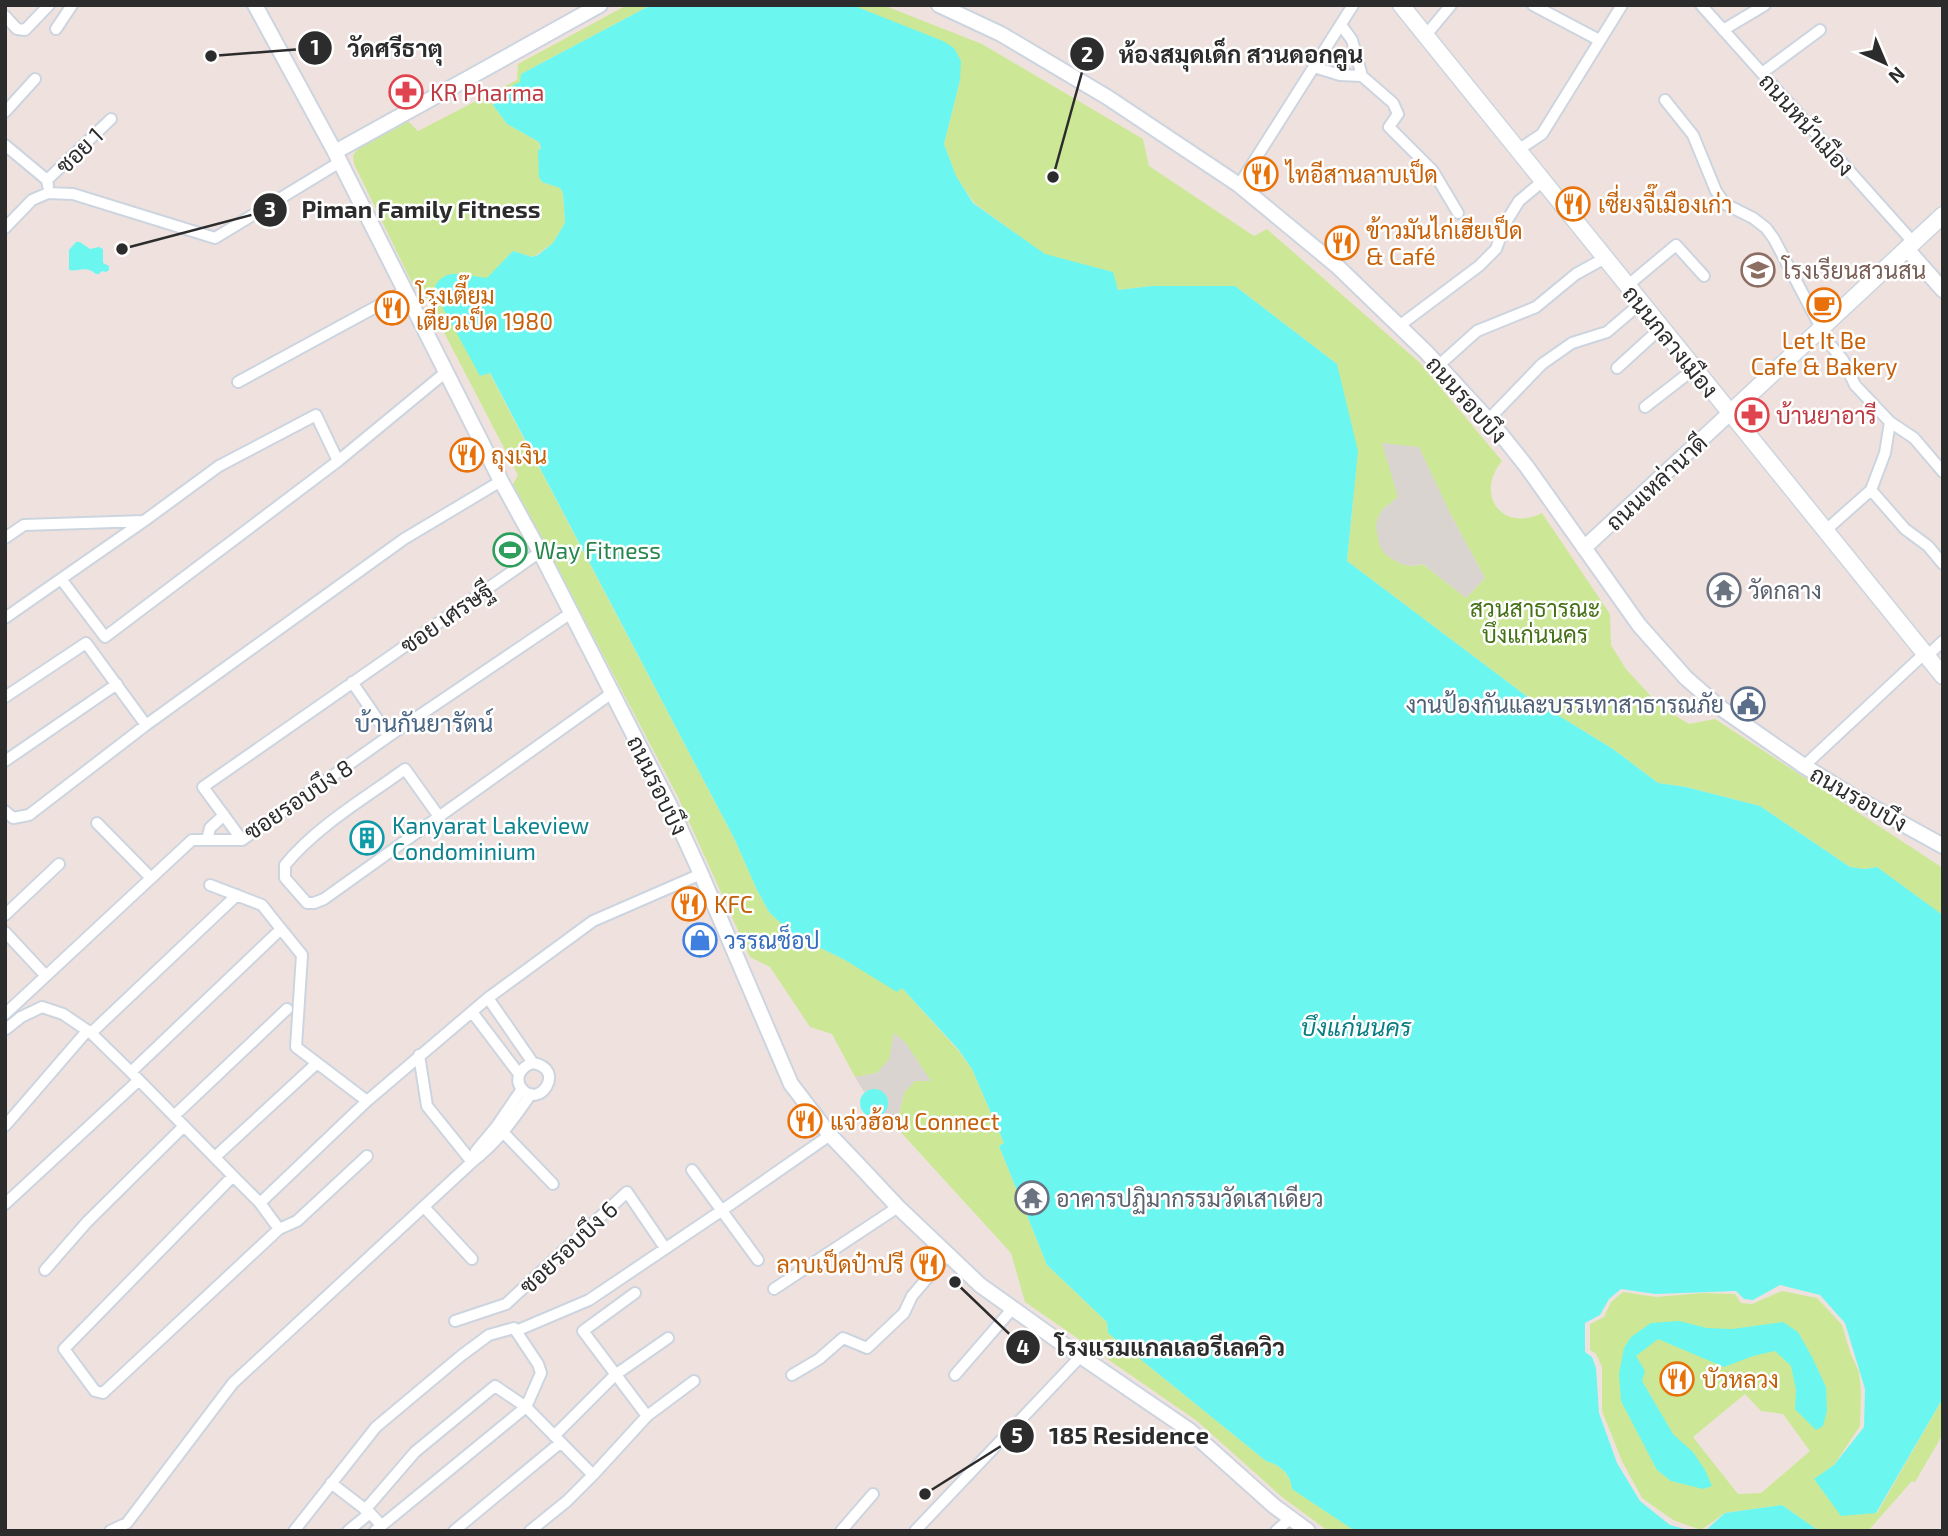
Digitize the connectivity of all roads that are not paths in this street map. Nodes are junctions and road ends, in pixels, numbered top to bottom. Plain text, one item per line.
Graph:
1 (49, 5) edge
2 (72, 5) edge
3 (255, 5) edge
4 (600, 5) edge
5 (939, 5) edge
6 (1353, 5) edge
7 (1401, 5) edge
8 (1451, 5) edge
9 (1533, 5) edge
10 (1622, 5) edge
11 (1701, 5) edge
12 (1765, 5) edge
13 (582, 10) edge
14 (5, 16) edge
15 (1341, 25) junction
16 (56, 29) dead end
17 (1723, 30) junction
18 (1820, 30) dead end
19 (1426, 35) junction
20 (1599, 40) junction
21 (1314, 67) junction
22 (1762, 74) junction
23 (1362, 76) junction
24 (35, 79) dead end
25 (1665, 100) dead end
26 (5, 112) edge
27 (111, 119) dead end
28 (5, 145) edge
29 (1518, 150) junction
30 (338, 157) junction
31 (47, 180) junction
32 (1543, 181) junction
33 (1239, 185) junction
34 (48, 193) junction
35 (1458, 213) dead end
36 (1943, 215) edge
37 (5, 228) edge
38 (1910, 245) junction
39 (1605, 258) junction
40 (1703, 276) dead end
41 (1627, 286) junction
42 (1943, 290) edge
43 (405, 291) junction
44 (1641, 303) junction
45 (1399, 326) junction
46 (1661, 328) junction
47 (1820, 329) junction
48 (1438, 366) junction
49 (1616, 368) dead end
50 (1694, 369) junction
51 (446, 372) junction
52 (238, 382) dead end
53 (1645, 407) dead end
54 (1730, 413) junction
55 (1488, 420) junction
56 (1890, 422) junction
57 (338, 461) junction
58 (1943, 472) edge
59 (501, 481) junction
60 (1871, 490) junction
61 (145, 521) junction
62 (1826, 530) junction
63 (5, 538) edge
64 (1584, 548) junction
65 (540, 552) junction
66 (1943, 564) edge
67 (61, 579) junction
68 (571, 613) junction
69 (5, 618) edge
70 (1943, 641) edge
71 (1926, 654) junction
72 (1943, 676) edge
73 (352, 682) junction
74 (117, 684) junction
75 (612, 693) junction
76 (5, 697) edge
77 (146, 725) junction
78 (389, 736) junction
79 (5, 761) edge
80 (1804, 766) junction
81 (5, 811) edge
82 (224, 815) junction
83 (440, 818) junction
84 (97, 822) dead end
85 (207, 840) junction
86 (242, 840) junction
87 (1943, 846) edge
88 (59, 864) dead end
89 (701, 874) junction
90 (151, 878) junction
91 (210, 885) dead end
92 (237, 895) junction
93 (5, 915) edge
94 (281, 929) junction
95 (5, 932) edge
96 (46, 976) junction
97 (488, 998) junction
98 (287, 1009) dead end
99 (472, 1012) junction
100 (5, 1014) edge
101 (6, 1029) edge
102 (89, 1032) junction
103 (419, 1055) junction
104 (317, 1063) junction
105 (533, 1063) junction
106 (519, 1074) junction
107 (135, 1076) junction
108 (526, 1092) junction
109 (367, 1101) junction
110 (174, 1116) junction
111 (5, 1126) edge
112 (184, 1126) junction
113 (500, 1130) junction
114 (830, 1135) junction
115 (367, 1156) dead end
116 (215, 1157) junction
117 (471, 1162) junction
118 (692, 1170) dead end
119 (233, 1176) junction
120 (553, 1184) dead end
121 (260, 1203) junction
122 (5, 1204) edge
123 (424, 1206) junction
124 (898, 1207) junction
125 (721, 1211) junction
126 (279, 1229) junction
127 (665, 1248) junction
128 (947, 1255) junction
129 (472, 1259) dead end
130 (758, 1260) dead end
131 (45, 1270) dead end
132 (774, 1289) dead end
133 (635, 1293) dead end
134 (1013, 1308) junction
135 (455, 1321) dead end
136 (516, 1331) junction
137 (668, 1338) dead end
138 (1081, 1356) junction
139 (615, 1375) junction
140 (792, 1375) dead end
141 (955, 1375) dead end
142 (694, 1381) dead end
143 (526, 1407) junction
144 (647, 1416) junction
145 (557, 1439) junction
146 (593, 1475) junction
147 (331, 1483) junction
148 (873, 1494) dead end
149 (367, 1511) junction
150 (1291, 1518) junction
151 (129, 1527) edge
152 (378, 1528) edge
153 (110, 1531) edge
154 (294, 1531) edge
155 (348, 1531) edge
156 (454, 1531) edge
157 (530, 1531) edge
158 (841, 1531) edge
159 (915, 1531) edge
160 (1276, 1531) edge
161 (1308, 1531) edge

1 - 14 street
2 - 16 street
3 - 30 street, ถนนรอบบึง
4 - 13 street
5 - 33 street, ถนนรอบบึง
6 - 15 street
7 - 19 main road, ถนนกลางเมือง
8 - 19 street
9 - 20 street
10 - 20 street
11 - 17 street, ถนนหน้าเมือง
12 - 17 street
13 - 30 street
15 - 21 street
15 - 23 street
17 - 22 street, ถนนหน้าเมือง
18 - 22 street
19 - 29 main road, ถนนกลางเมือง
20 - 29 street
21 - 23 street
21 - 33 street
22 - 38 street, ถนนหน้าเมือง
23 - 35 street
24 - 26 street
25 - 47 street
27 - 31 street, ซอย 1
28 - 31 street
29 - 32 main road, ถนนกลางเมือง
30 - 34 street
30 - 43 street, ถนนรอบบึง
31 - 34 street
32 - 39 main road, ถนนกลางเมือง
32 - 45 street
33 - 45 street, ถนนรอบบึง
34 - 37 street
36 - 38 main road, ถนนเหล่านาดี
38 - 42 street, ถนนหน้าเมือง
38 - 47 main road, ถนนเหล่านาดี
39 - 41 main road, ถนนกลางเมือง
39 - 48 street
40 - 41 street
41 - 44 main road, ถนนกลางเมือง
43 - 51 street, ถนนรอบบึง
43 - 52 street
44 - 46 main road, ถนนกลางเมือง
44 - 55 street
45 - 48 street, ถนนรอบบึง
46 - 49 street
46 - 50 main road, ถนนกลางเมือง
47 - 54 main road, ถนนเหล่านาดี
47 - 56 street
48 - 55 street, ถนนรอบบึง
50 - 53 street
50 - 54 main road, ถนนกลางเมือง
51 - 57 street
51 - 59 street, ถนนรอบบึง
54 - 62 main road, ถนนกลางเมือง
54 - 64 street, ถนนเหล่านาดี
55 - 64 street, ถนนรอบบึง
56 - 58 street
56 - 60 street
57 - 61 street
57 - 67 street
59 - 65 street, ถนนรอบบึง
59 - 77 street
60 - 62 street
60 - 66 street
61 - 63 street
61 - 67 street
62 - 71 main road, ถนนกลางเมือง
64 - 80 street, ถนนรอบบึง
65 - 68 street, ถนนรอบบึง
65 - 73 street, ซอย เศรษฐี
67 - 69 street
68 - 75 street, ถนนรอบบึง
68 - 78 street, ซอยรอบบึง 8
70 - 71 street
71 - 72 main road, ถนนกลางเมือง
71 - 80 street
73 - 78 street
73 - 82 street, ซอย เศรษฐี
74 - 76 street
74 - 77 street
74 - 79 street
75 - 83 street
75 - 89 street, ถนนรอบบึง
77 - 81 street
78 - 86 street, ซอยรอบบึง 8
80 - 87 street, ถนนรอบบึง
82 - 85 street
82 - 86 street
83 - 83 street
84 - 90 street
85 - 86 street, ซอยรอบบึง 8
85 - 90 street, ซอยรอบบึง 8
88 - 93 street
89 - 97 street
89 - 114 street, ถนนรอบบึง
90 - 96 street, ซอยรอบบึง 8
91 - 92 street
92 - 94 street
92 - 102 street
94 - 104 street
94 - 107 street
95 - 96 street
96 - 100 street, ซอยรอบบึง 8
97 - 99 street
97 - 105 street
98 - 110 street
99 - 103 street
99 - 106 street
101 - 102 street
102 - 107 street
102 - 111 street
103 - 109 street
103 - 117 street
104 - 109 street
104 - 116 street
105 - 106 street
105 - 108 street
106 - 108 street
107 - 110 street
107 - 122 street
108 - 113 street
109 - 121 street
110 - 112 street
112 - 116 street
112 - 131 street
113 - 117 street
113 - 120 street
114 - 124 street, ถนนรอบบึง
114 - 125 street
115 - 126 street
116 - 119 street
117 - 123 street
118 - 125 street
119 - 121 street
119 - 126 street
121 - 126 street
123 - 129 street
123 - 151 street
124 - 128 street, ถนนรอบบึง
124 - 132 street
125 - 127 street
125 - 130 street
127 - 135 street, ซอยรอบบึง 6
127 - 136 street
128 - 134 street, ถนนรอบบึง
128 - 140 street
133 - 139 street
134 - 138 street, ถนนรอบบึง
134 - 141 street
136 - 143 street
136 - 147 street
137 - 139 street
138 - 150 street, ถนนรอบบึง
138 - 159 street
139 - 144 street
139 - 145 street
142 - 144 street
143 - 145 street
143 - 149 street
143 - 152 street
144 - 146 street
145 - 146 street
145 - 156 street
146 - 157 street
147 - 149 street
147 - 154 street
148 - 158 street
149 - 152 street
149 - 155 street
150 - 160 street
150 - 161 street, ถนนรอบบึง
151 - 153 street

